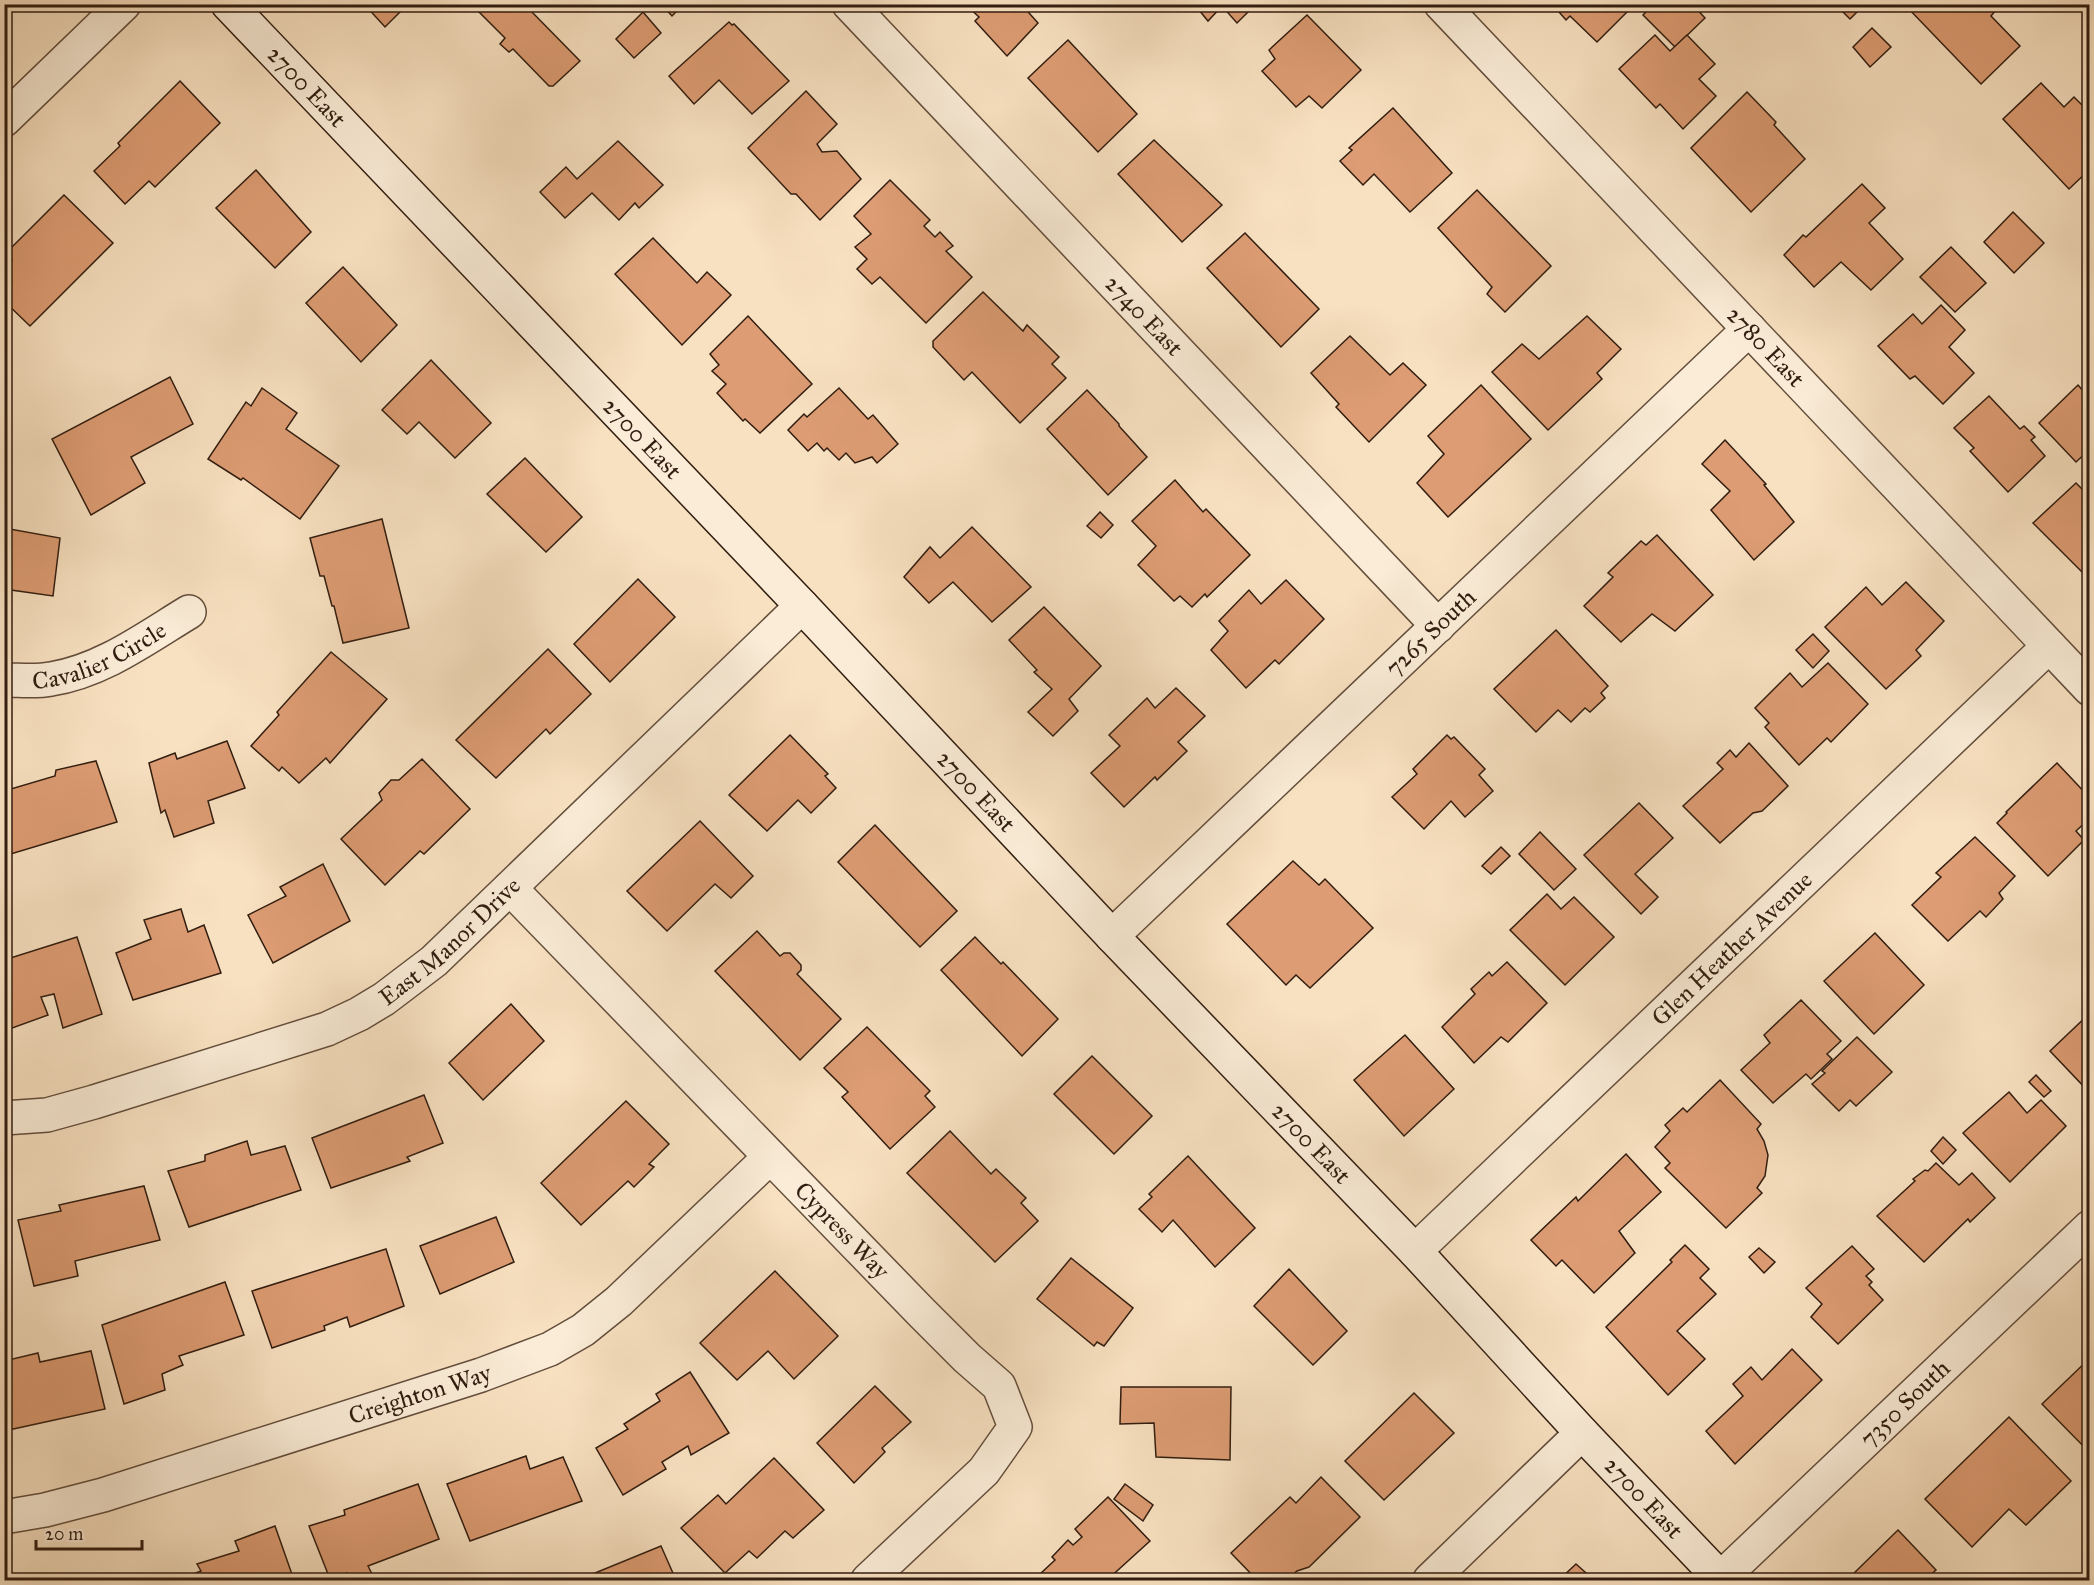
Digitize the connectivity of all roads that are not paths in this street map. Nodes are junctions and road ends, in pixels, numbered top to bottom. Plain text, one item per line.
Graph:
1 (124, 4) edge
2 (228, 4) edge
3 (849, 4) edge
4 (1441, 4) edge
5 (4, 120) edge
6 (1749, 329) junction
7 (802, 606) junction
8 (189, 612) dead end
9 (1438, 626) junction
10 (2049, 646) junction
11 (4, 680) edge
12 (2090, 689) edge
13 (510, 888) junction
14 (1112, 936) junction
15 (4, 1118) edge
16 (770, 1157) junction
17 (2090, 1227) edge
18 (1415, 1251) junction
19 (1582, 1433) junction
20 (4, 1517) edge
21 (1721, 1580) edge
22 (868, 1581) edge
23 (1430, 1581) edge

1 - 5 street
2 - 7 street, 2700 East
3 - 9 street, 2740 East
4 - 6 street, 2780 East
6 - 9 street, 7265 South
6 - 10 street, 2780 East
7 - 13 street, East Manor Drive
7 - 14 street, 2700 East
8 - 11 street, Cavalier Circle
9 - 14 street, 7265 South
10 - 12 street, 2780 East
10 - 18 street, Glen Heather Avenue
13 - 15 street, East Manor Drive
13 - 16 street, Cypress Way
14 - 18 street, 2700 East
16 - 20 street, Creighton Way
16 - 22 street, Cypress Way
17 - 21 street, 7350 South
18 - 19 street, 2700 East
19 - 21 street, 2700 East
19 - 23 street

